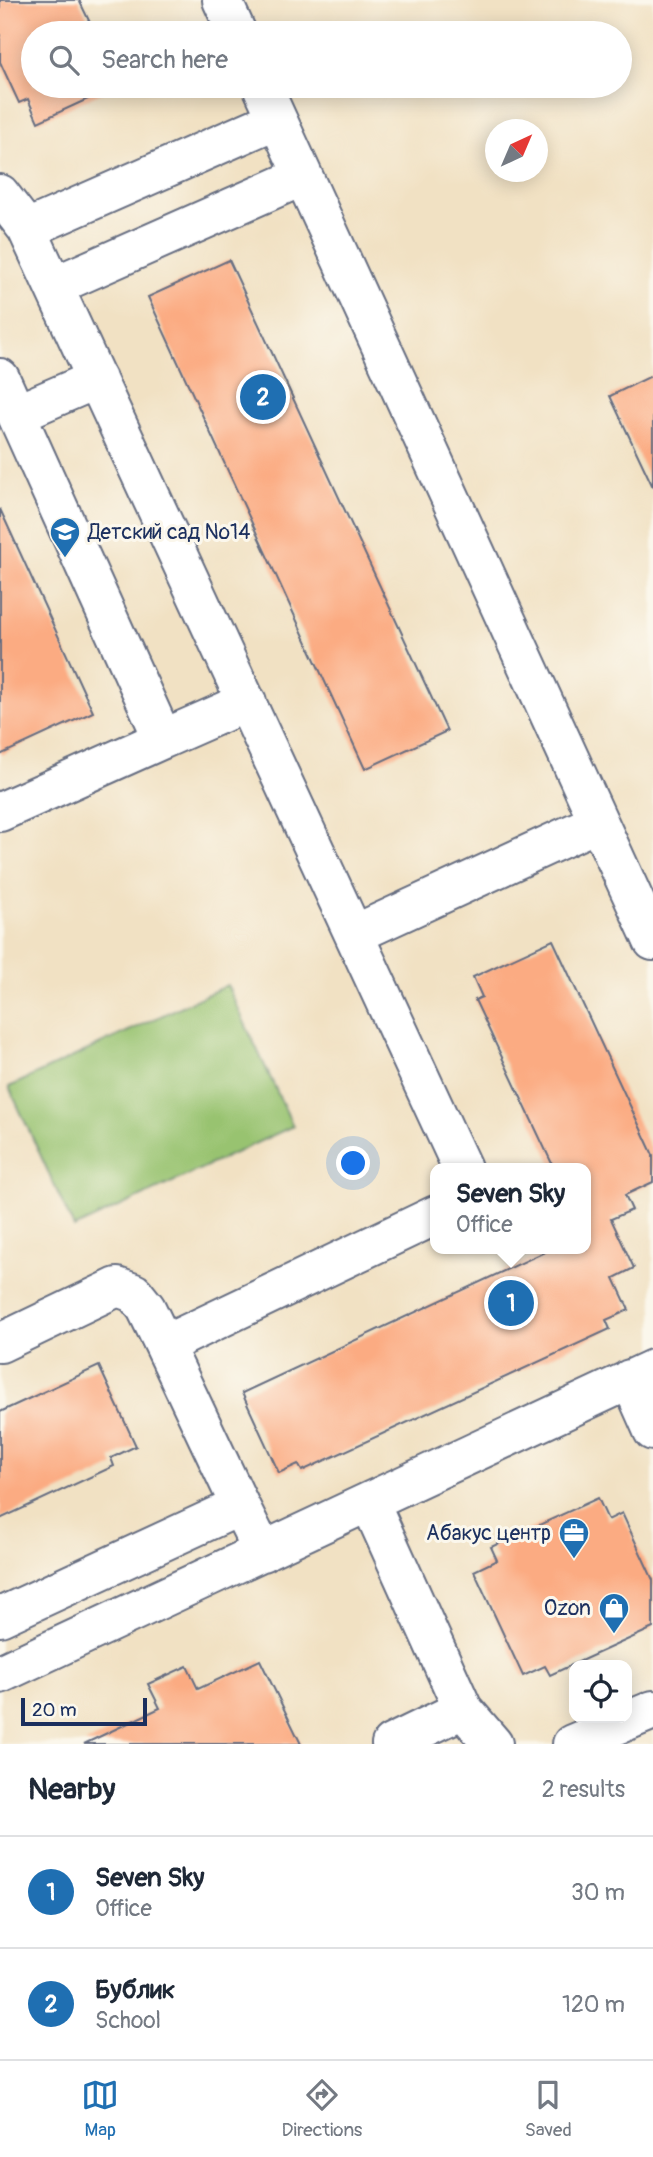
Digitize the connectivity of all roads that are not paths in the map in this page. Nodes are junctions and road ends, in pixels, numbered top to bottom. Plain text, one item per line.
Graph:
1 (222, 0) edge
2 (232, 21) edge
3 (269, 102) edge
4 (303, 176) junction
5 (0, 194) edge
6 (27, 229) junction
7 (54, 286) junction
8 (0, 378) edge
9 (97, 379) junction
10 (16, 414) junction
11 (247, 702) junction
12 (163, 739) junction
13 (0, 812) edge
14 (598, 822) junction
15 (355, 934) junction
16 (653, 941) edge
17 (460, 1163) edge
18 (430, 1218) edge
19 (0, 1343) edge
20 (164, 1345) junction
21 (641, 1374) edge
22 (653, 1431) edge
23 (370, 1503) junction
24 (240, 1506) junction
25 (263, 1552) junction
26 (0, 1617) edge
27 (0, 1674) edge
28 (463, 1709) junction
29 (653, 1710) edge
30 (391, 1744) edge
31 (493, 1744) edge
32 (572, 1744) edge

1 - 2 lane
3 - 4 lane
3 - 6 lane
4 - 7 lane
4 - 14 lane
5 - 6 lane
6 - 7 lane
7 - 9 lane
8 - 10 lane
9 - 10 lane
9 - 11 lane
10 - 12 lane
11 - 12 lane
11 - 15 lane
12 - 13 lane
14 - 15 lane
14 - 16 lane
15 - 17 lane
18 - 20 lane
19 - 20 lane
20 - 24 lane
21 - 22 lane
21 - 23 lane
23 - 25 lane
23 - 28 lane
24 - 25 lane
24 - 26 lane
25 - 27 lane
28 - 30 lane
28 - 31 lane
29 - 32 lane

